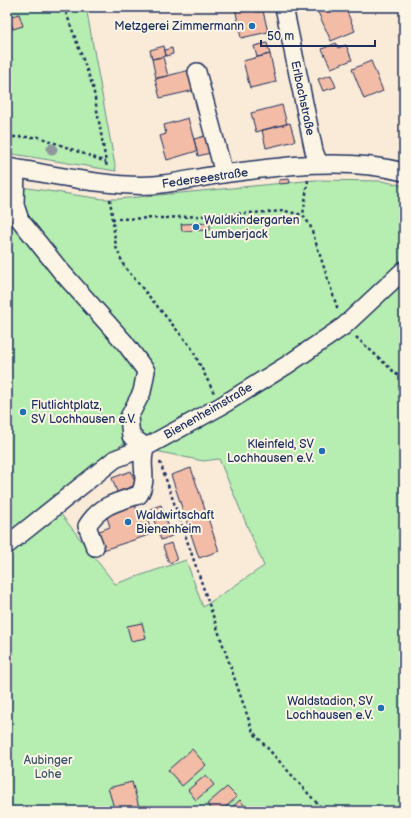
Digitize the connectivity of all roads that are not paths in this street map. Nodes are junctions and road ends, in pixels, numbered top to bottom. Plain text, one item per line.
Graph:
1 (284, 7) edge
2 (197, 72) dead end
3 (319, 164) junction
4 (12, 168) edge
5 (404, 172) edge
6 (224, 174) junction
7 (404, 270) edge
8 (146, 447) junction
9 (7, 545) edge
10 (94, 547) dead end

1 - 3 street, Erlbachstraße
2 - 6 street
3 - 5 street, Federseestraße
3 - 6 street, Federseestraße
4 - 6 street, Federseestraße
4 - 8 street
7 - 8 street, Bienenheimstraße
8 - 9 street, Bienenheimstraße
8 - 10 street

